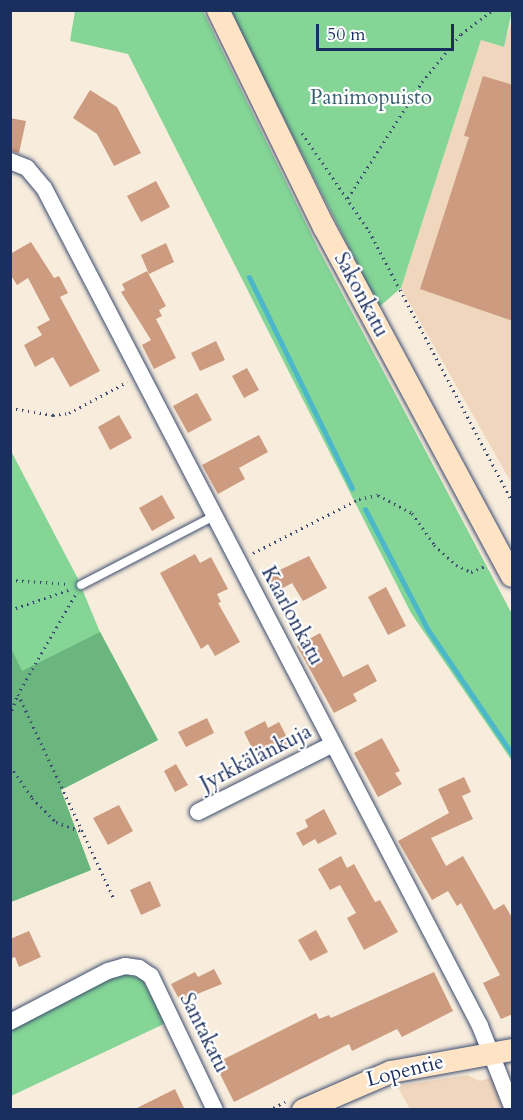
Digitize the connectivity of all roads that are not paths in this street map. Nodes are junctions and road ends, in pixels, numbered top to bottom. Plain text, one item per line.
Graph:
1 (218, 10) edge
2 (10, 161) edge
3 (214, 516) junction
4 (513, 576) edge
5 (81, 585) road end
6 (333, 744) junction
7 (198, 812) dead end
8 (10, 1022) edge
9 (513, 1050) edge
10 (489, 1053) junction
11 (513, 1107) edge
12 (215, 1110) edge
13 (303, 1110) edge

1 - 4 street, Sakonkatu
2 - 3 street, Kaarlonkatu
3 - 5 lane
3 - 6 street, Kaarlonkatu
6 - 7 street, Jyrkkälänkuja
6 - 10 street, Kaarlonkatu
8 - 12 street, Santakatu
9 - 10 street, Lopentie
10 - 11 street, Kaarlonkatu
10 - 13 street, Lopentie

